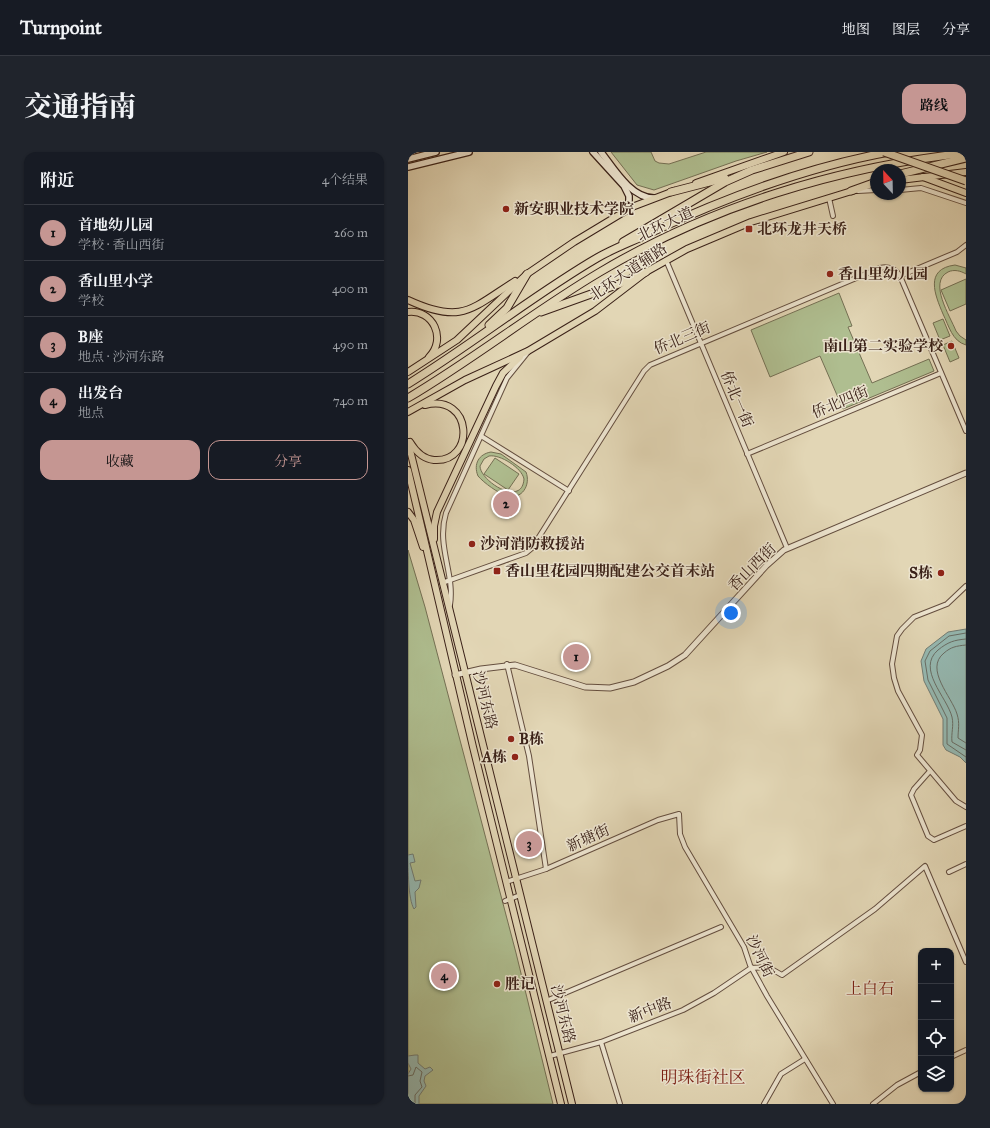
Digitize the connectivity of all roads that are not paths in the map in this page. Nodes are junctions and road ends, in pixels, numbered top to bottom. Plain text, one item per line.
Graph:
1 (436, 152) edge
2 (469, 152) edge
3 (593, 152) edge
4 (601, 152) edge
5 (784, 152) edge
6 (809, 152) edge
7 (884, 152) edge
8 (891, 152) edge
9 (966, 153) edge
10 (966, 158) edge
11 (408, 159) edge
12 (408, 167) edge
13 (752, 170) junction
14 (966, 172) edge
15 (906, 173) edge
16 (922, 176) junction
17 (906, 179) edge
18 (966, 181) edge
19 (870, 184) edge
20 (870, 187) edge
21 (906, 189) edge
22 (870, 190) edge
23 (851, 191) junction
24 (671, 192) junction
25 (966, 193) edge
26 (654, 198) junction
27 (828, 198) junction
28 (966, 203) edge
29 (624, 212) junction
30 (833, 216) dead end
31 (966, 245) edge
32 (599, 257) junction
33 (666, 259) junction
34 (646, 272) junction
35 (527, 274) junction
36 (900, 276) junction
37 (408, 300) edge
38 (408, 312) edge
39 (521, 322) junction
40 (701, 343) junction
41 (465, 347) junction
42 (528, 351) junction
43 (422, 364) junction
44 (408, 372) edge
45 (941, 373) junction
46 (408, 384) edge
47 (408, 398) edge
48 (417, 407) junction
49 (408, 412) edge
50 (966, 431) edge
51 (481, 436) junction
52 (408, 440) edge
53 (747, 454) junction
54 (408, 470) edge
55 (966, 473) edge
56 (569, 491) junction
57 (420, 506) junction
58 (408, 512) edge
59 (787, 548) junction
60 (436, 556) junction
61 (429, 565) junction
62 (450, 580) junction
63 (442, 583) junction
64 (966, 586) edge
65 (449, 610) junction
66 (508, 664) junction
67 (464, 672) junction
68 (455, 675) junction
69 (930, 771) junction
70 (966, 807) edge
71 (679, 814) joint
72 (966, 826) edge
73 (966, 864) edge
74 (546, 869) junction
75 (949, 872) dead end
76 (516, 879) junction
77 (506, 882) junction
78 (520, 895) junction
79 (508, 900) junction
80 (721, 927) dead end
81 (966, 962) edge
82 (751, 968) junction
83 (546, 1001) junction
84 (602, 1042) junction
85 (966, 1050) edge
86 (559, 1053) junction
87 (550, 1056) junction
88 (953, 1056) edge
89 (805, 1059) junction
90 (918, 1074) edge
91 (562, 1104) edge
92 (572, 1104) edge
93 (620, 1104) edge
94 (764, 1104) edge
95 (833, 1104) edge
96 (873, 1104) edge

1 - 11 main road
2 - 12 main road
3 - 29 main road
4 - 26 main road
5 - 24 main road
6 - 13 highway
7 - 18 highway, bridge
8 - 32 highway, 北环大道
9 - 39 highway, 北环大道
10 - 15 highway
13 - 24 highway
13 - 32 highway
14 - 16 main road
16 - 17 main road
16 - 25 main road
19 - 23 highway
20 - 23 main road, 北环大道辅路
21 - 28 street
22 - 23 street
23 - 27 main road, 北环大道辅路
24 - 26 main road
26 - 29 main road
27 - 30 street
27 - 33 main road, 北环大道辅路
29 - 35 main road
31 - 36 street
32 - 41 highway, 北环大道
33 - 34 main road, 北环大道辅路
33 - 40 street, 侨北一街
34 - 39 highway
34 - 42 main road, 北环大道辅路
35 - 37 main road
35 - 41 highway
35 - 43 main road
36 - 40 street, 侨北三街
36 - 45 street
38 - 43 main road
39 - 47 highway, 北环大道
40 - 53 street, 侨北一街
40 - 56 street, 侨北三街
41 - 46 highway, 北环大道
42 - 48 main road, 北环大道辅路
42 - 51 street
42 - 60 main road
43 - 44 main road
45 - 50 street
45 - 53 street, 侨北四街
48 - 49 main road, 北环大道辅路
48 - 52 main road
51 - 56 street
51 - 62 street
52 - 57 main road, 沙河东路
53 - 59 street, 侨北一街
54 - 57 main road, 沙河东路
55 - 59 street, 香山西街
56 - 62 street, 侨北三街
57 - 60 main road, 沙河东路
57 - 61 main road, 沙河东路
58 - 61 main road
59 - 66 street, 香山西街
60 - 63 main road, 沙河东路
61 - 68 main road, 沙河东路
62 - 63 street, 侨北三街
62 - 65 street
63 - 65 main road, 沙河东路
64 - 69 street
65 - 67 main road, 沙河东路
66 - 67 street, 香山西街
66 - 74 street
67 - 68 street, 香山西街
67 - 76 main road, 沙河东路
68 - 77 main road, 沙河东路
69 - 70 street
69 - 72 street
71 - 74 street, 新塘街
71 - 82 street, 沙河街
73 - 75 street
74 - 76 street, 新塘街
76 - 77 street, 新塘街
76 - 78 main road, 沙河东路
77 - 79 main road, 沙河东路
78 - 79 street
78 - 83 main road, 沙河东路
79 - 87 main road, 沙河东路
80 - 83 street
81 - 82 street
82 - 84 street, 新中路
82 - 89 street, 沙河街
83 - 86 main road, 沙河东路
84 - 86 street, 新中路
84 - 93 street
85 - 88 street
86 - 87 street, 新中路
86 - 92 main road, 沙河东路
87 - 91 main road, 沙河东路
89 - 94 street
89 - 95 street, 沙河街
90 - 96 street

